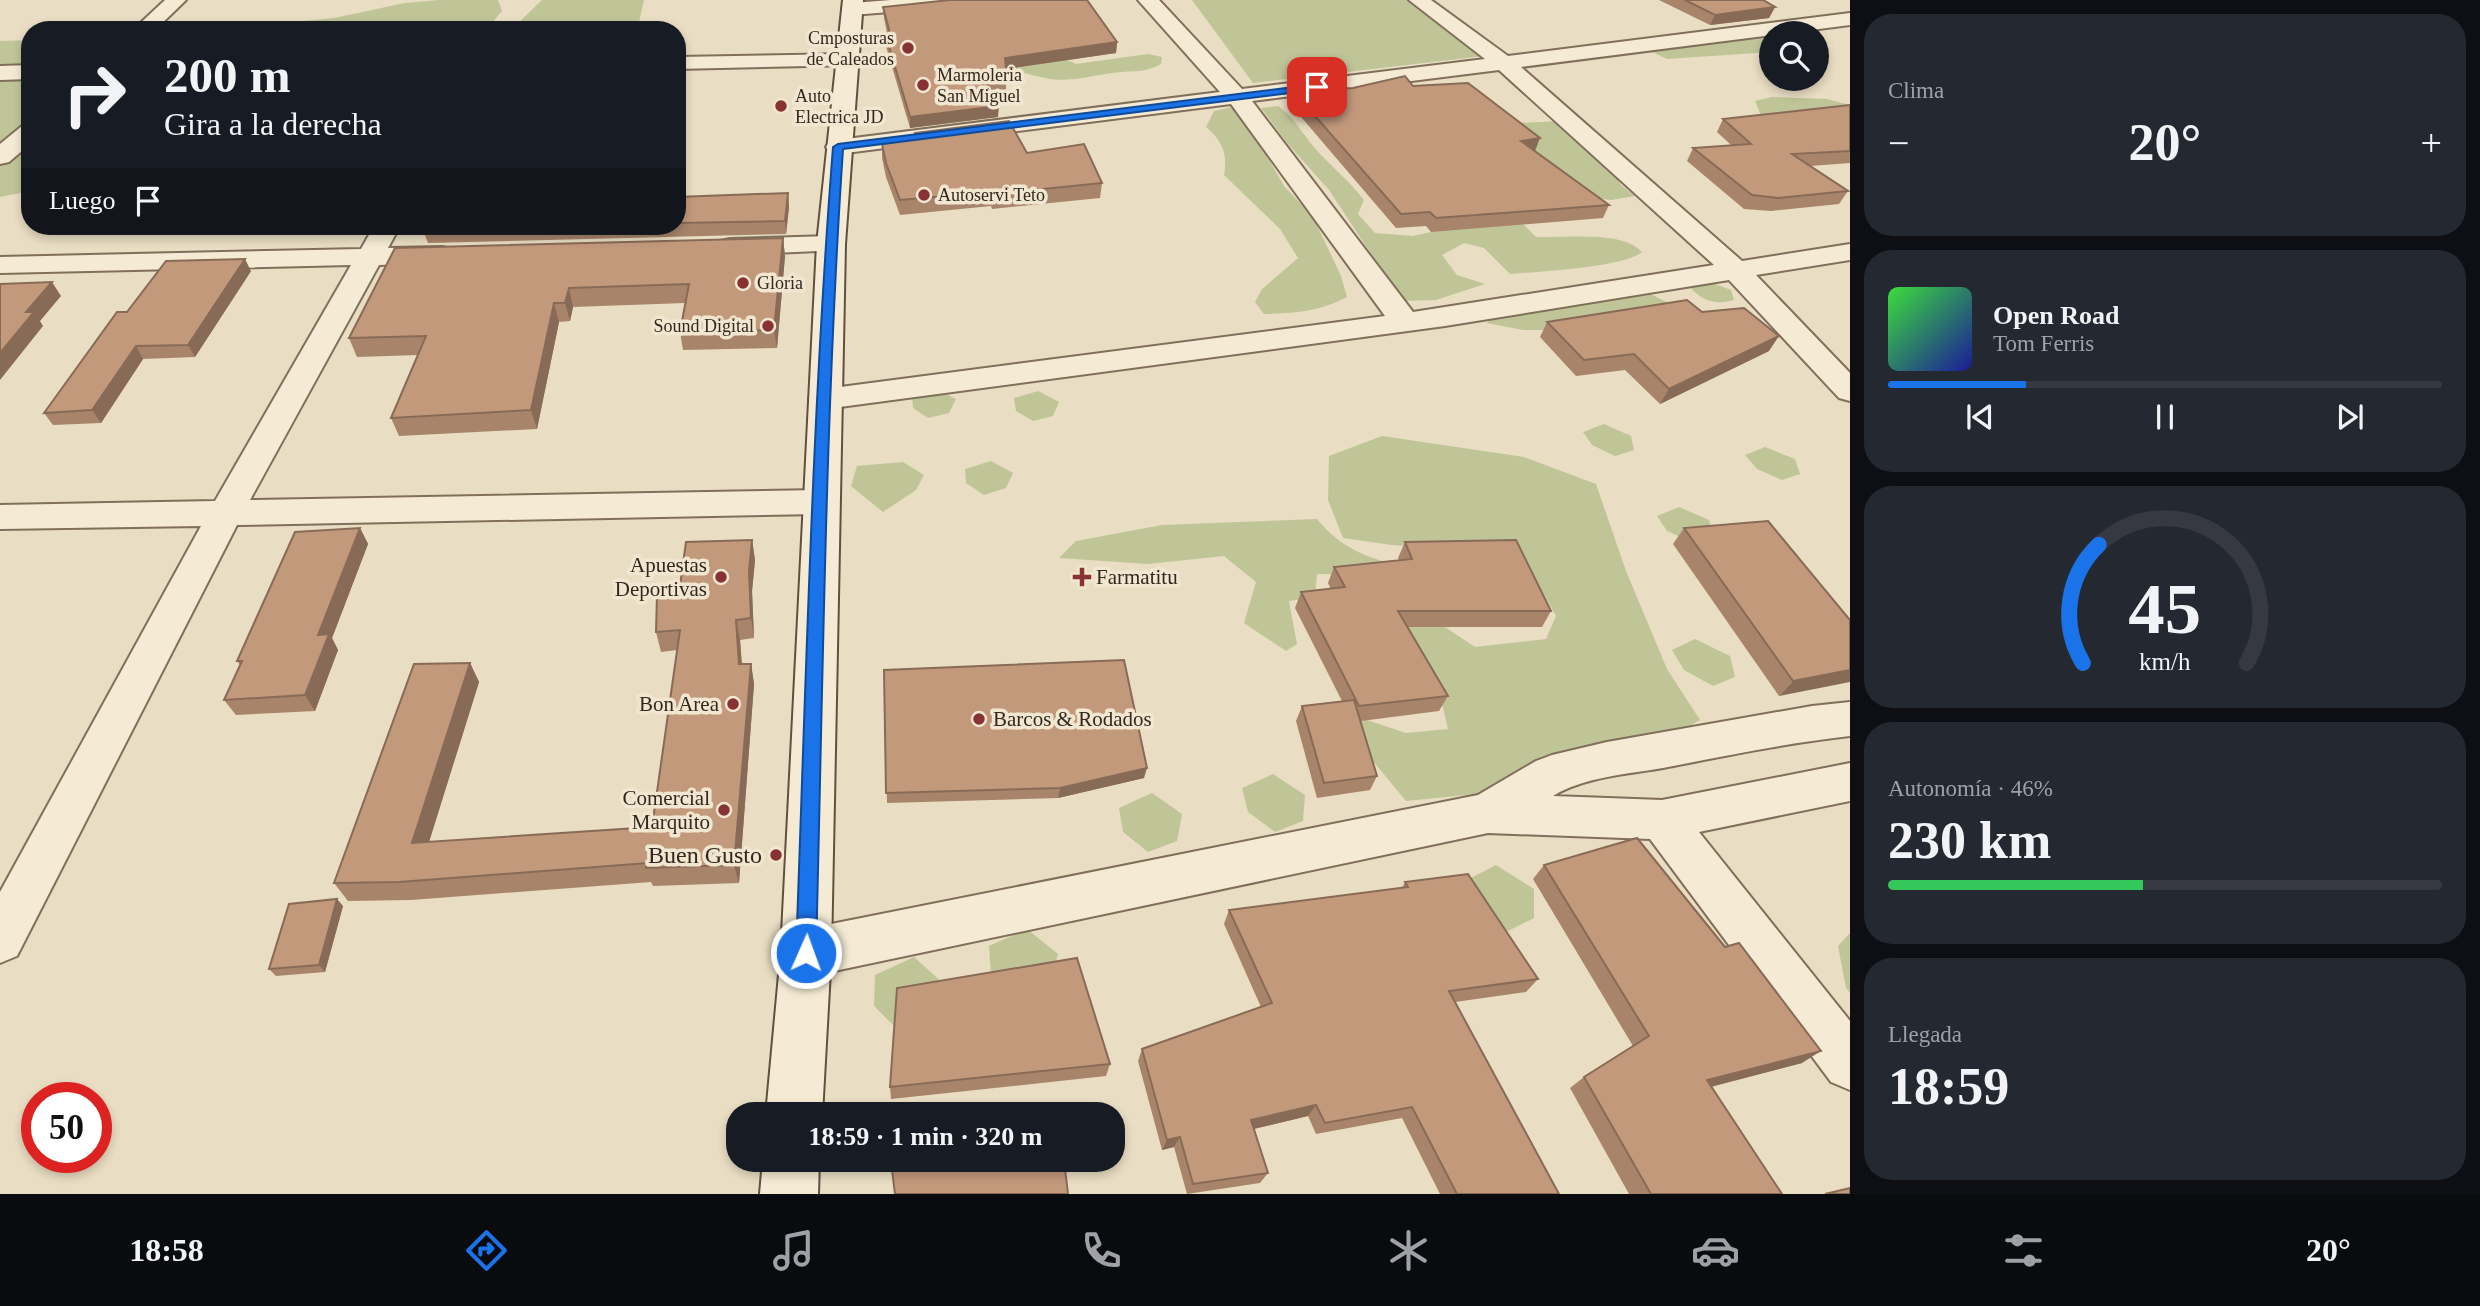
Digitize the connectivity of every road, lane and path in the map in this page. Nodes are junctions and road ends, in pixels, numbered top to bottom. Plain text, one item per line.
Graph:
1 (176, 0) edge
2 (965, 0) edge
3 (1148, 0) edge
4 (1419, 0) edge
5 (853, 4) edge
6 (1794, 5) dead end
7 (1850, 19) edge
8 (153, 21) edge
9 (1825, 21) edge
10 (1829, 22) edge
11 (1829, 23) edge
12 (1759, 31) edge
13 (1850, 36) edge
14 (847, 60) junction
15 (686, 63) edge
16 (1504, 63) junction
17 (21, 72) edge
18 (0, 73) edge
19 (1237, 97) junction
20 (21, 139) edge
21 (838, 147) junction
22 (0, 157) edge
23 (378, 242) edge
24 (831, 244) junction
25 (709, 247) edge
26 (1850, 252) edge
27 (464, 254) edge
28 (0, 265) edge
29 (1734, 270) junction
30 (1405, 322) junction
31 (1850, 391) edge
32 (825, 399) junction
33 (820, 502) junction
34 (226, 512) junction
35 (0, 517) edge
36 (1850, 719) edge
37 (1850, 782) edge
38 (1488, 813) junction
39 (1662, 820) junction
40 (0, 940) edge
41 (806, 953) junction
42 (1850, 1063) edge
43 (795, 1102) edge
44 (790, 1172) edge
45 (789, 1194) edge

1 - 8 street
2 - 5 street
3 - 19 street
4 - 16 street
5 - 14 street
6 - 9 street
7 - 10 street
11 - 13 street
12 - 16 street
14 - 15 street
14 - 21 street
16 - 19 street
16 - 29 street
17 - 18 street
19 - 21 street
19 - 30 street
20 - 22 street
21 - 24 street
23 - 27 street
23 - 28 street
23 - 34 street
24 - 25 street
24 - 32 street
26 - 29 street
29 - 30 street
29 - 31 street
30 - 32 street
32 - 33 street
33 - 34 street
33 - 41 street
34 - 35 street
34 - 40 street
36 - 38 street
37 - 39 street
38 - 39 street
38 - 41 street
39 - 42 street
41 - 43 street
44 - 45 street

